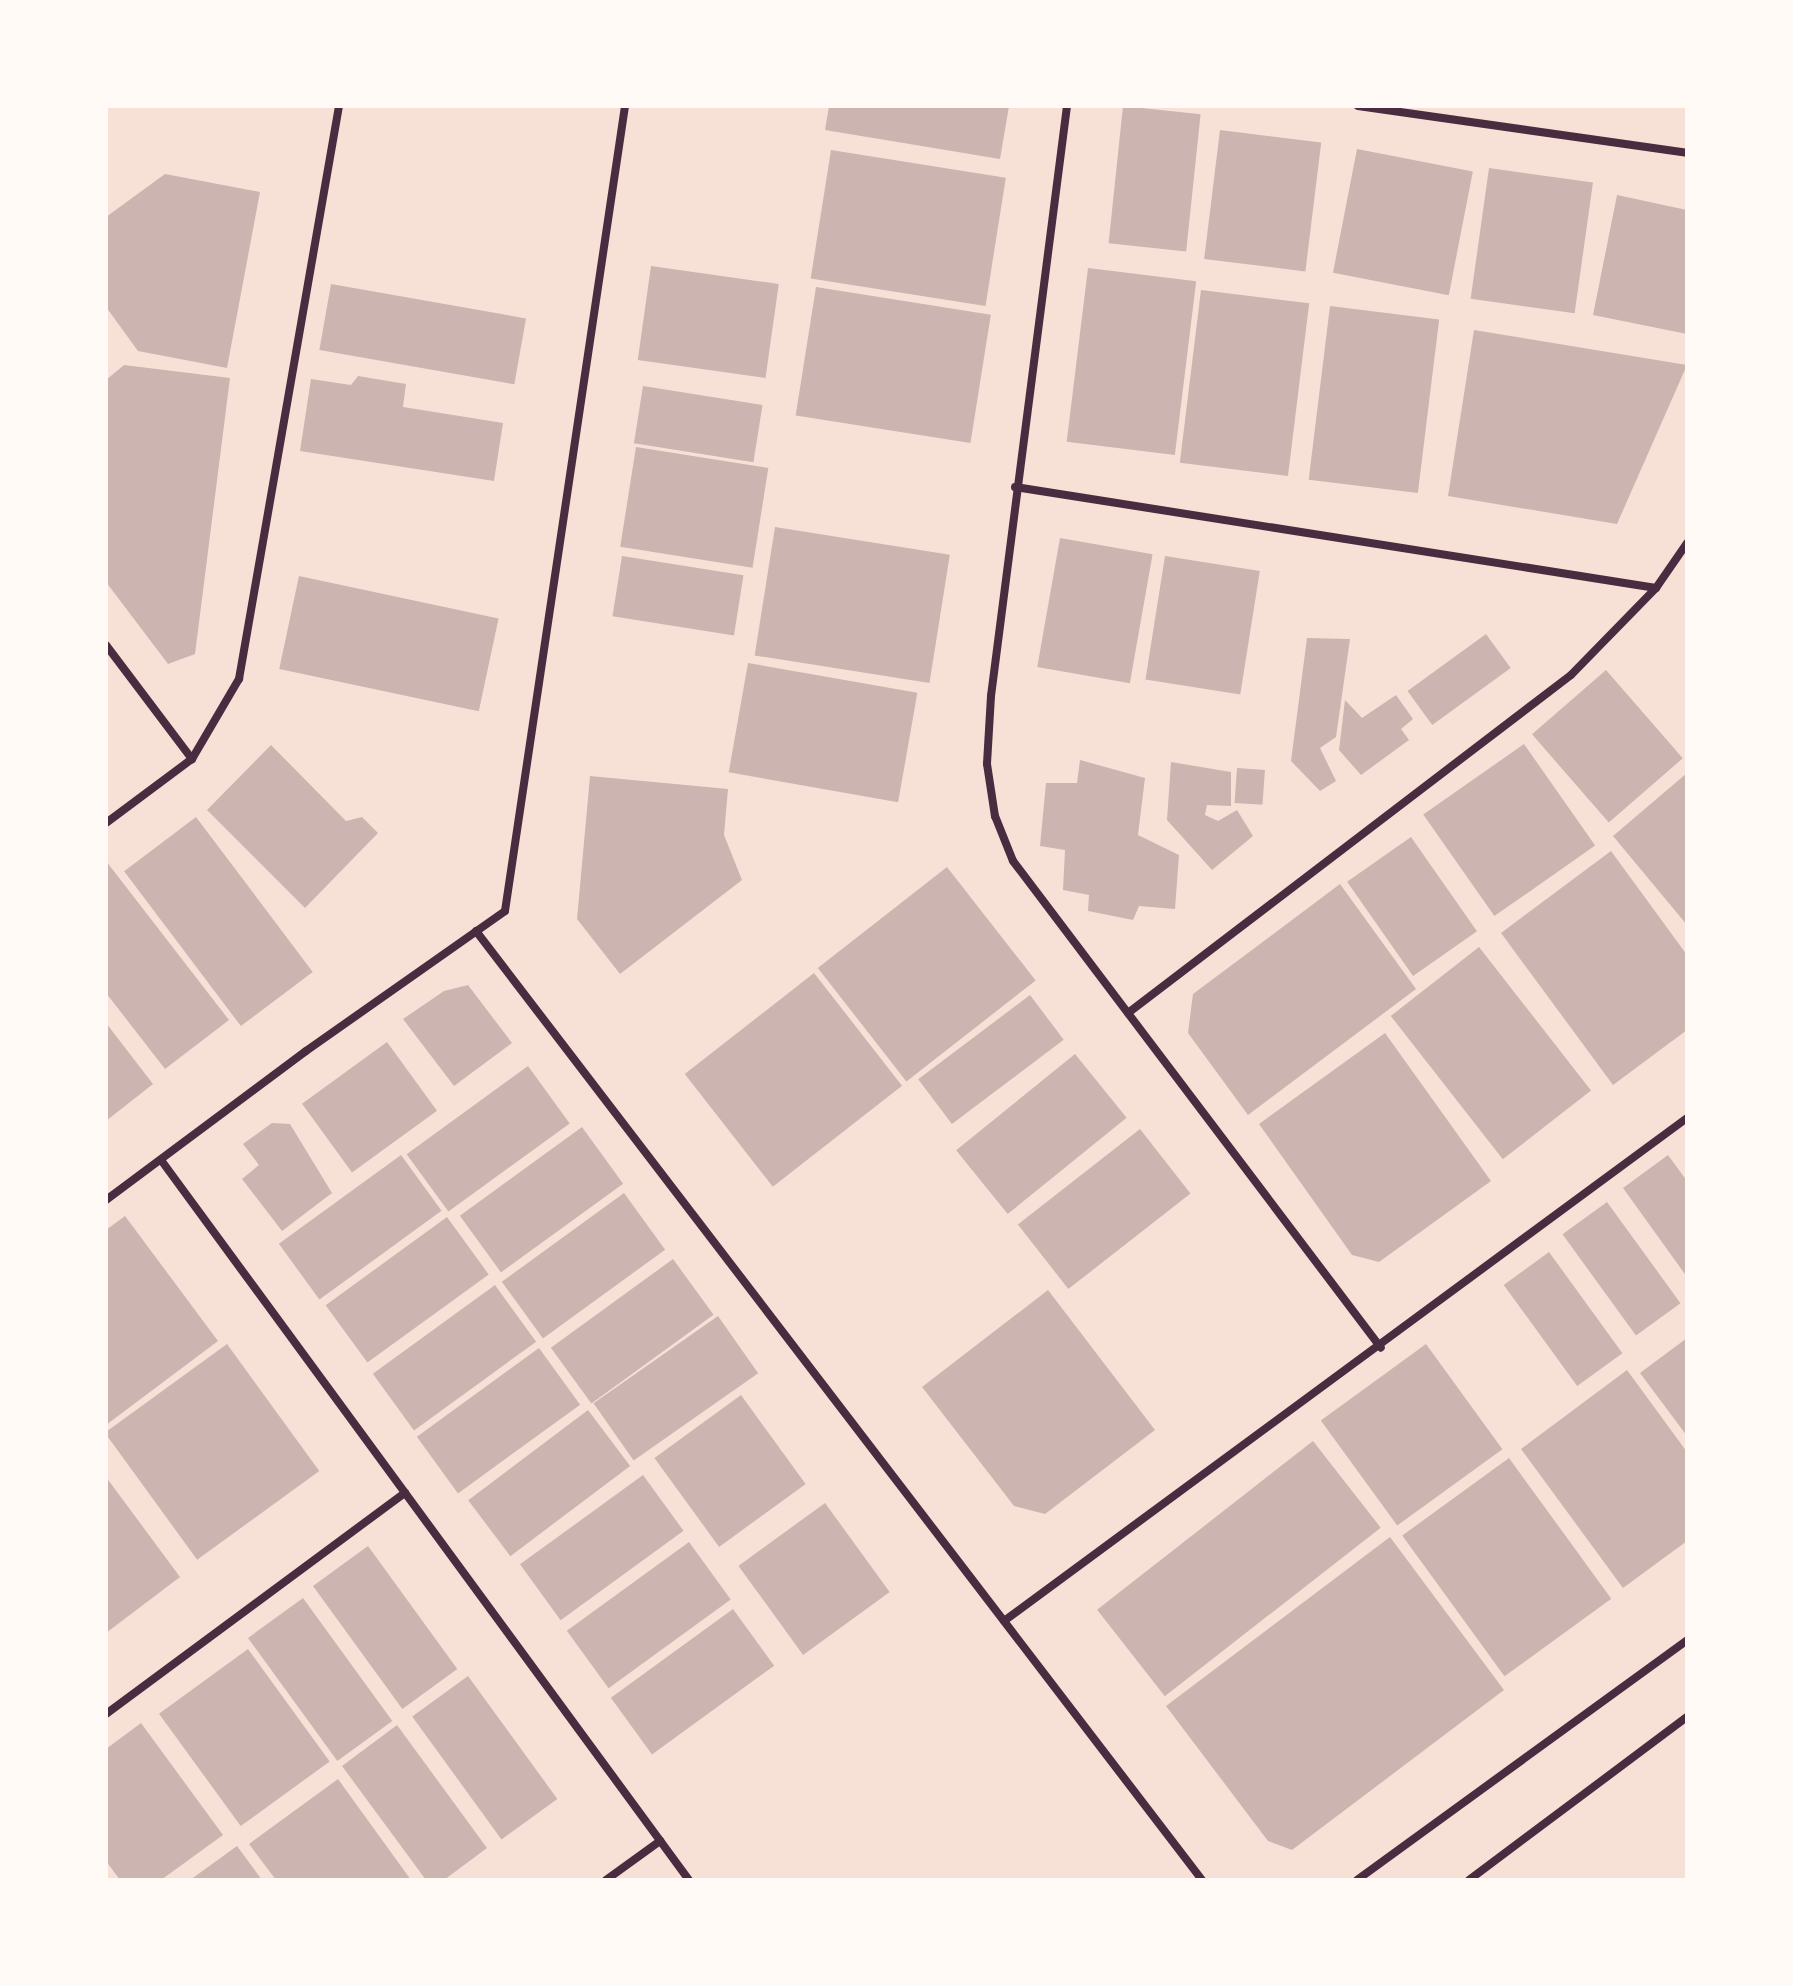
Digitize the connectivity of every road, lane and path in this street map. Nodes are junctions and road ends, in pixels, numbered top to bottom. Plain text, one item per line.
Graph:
1 (339, 106) edge
2 (625, 106) edge
3 (1067, 106) edge
4 (1358, 106) edge
5 (1687, 153) edge
6 (1015, 487) junction
7 (1687, 543) edge
8 (1656, 588) junction
9 (106, 645) edge
10 (192, 759) junction
11 (106, 823) edge
12 (476, 931) junction
13 (1128, 1013) junction
14 (1687, 1118) edge
15 (161, 1160) junction
16 (106, 1200) edge
17 (1381, 1348) junction
18 (405, 1493) junction
19 (1004, 1621) junction
20 (1687, 1640) edge
21 (106, 1714) edge
22 (1687, 1717) edge
23 (660, 1841) junction
24 (606, 1880) edge
25 (689, 1880) edge
26 (1202, 1880) edge
27 (1357, 1880) edge
28 (1469, 1880) edge

1 - 10 street
2 - 12 street
3 - 6 street
4 - 5 street
6 - 8 street
6 - 13 street
7 - 8 street
8 - 13 street
9 - 10 street
10 - 11 street
12 - 15 street
12 - 19 street
13 - 17 street
14 - 17 street
15 - 16 street
15 - 18 street
17 - 19 street
18 - 21 street
18 - 23 street
19 - 26 street
20 - 27 street
22 - 28 street
23 - 24 street
23 - 25 street

